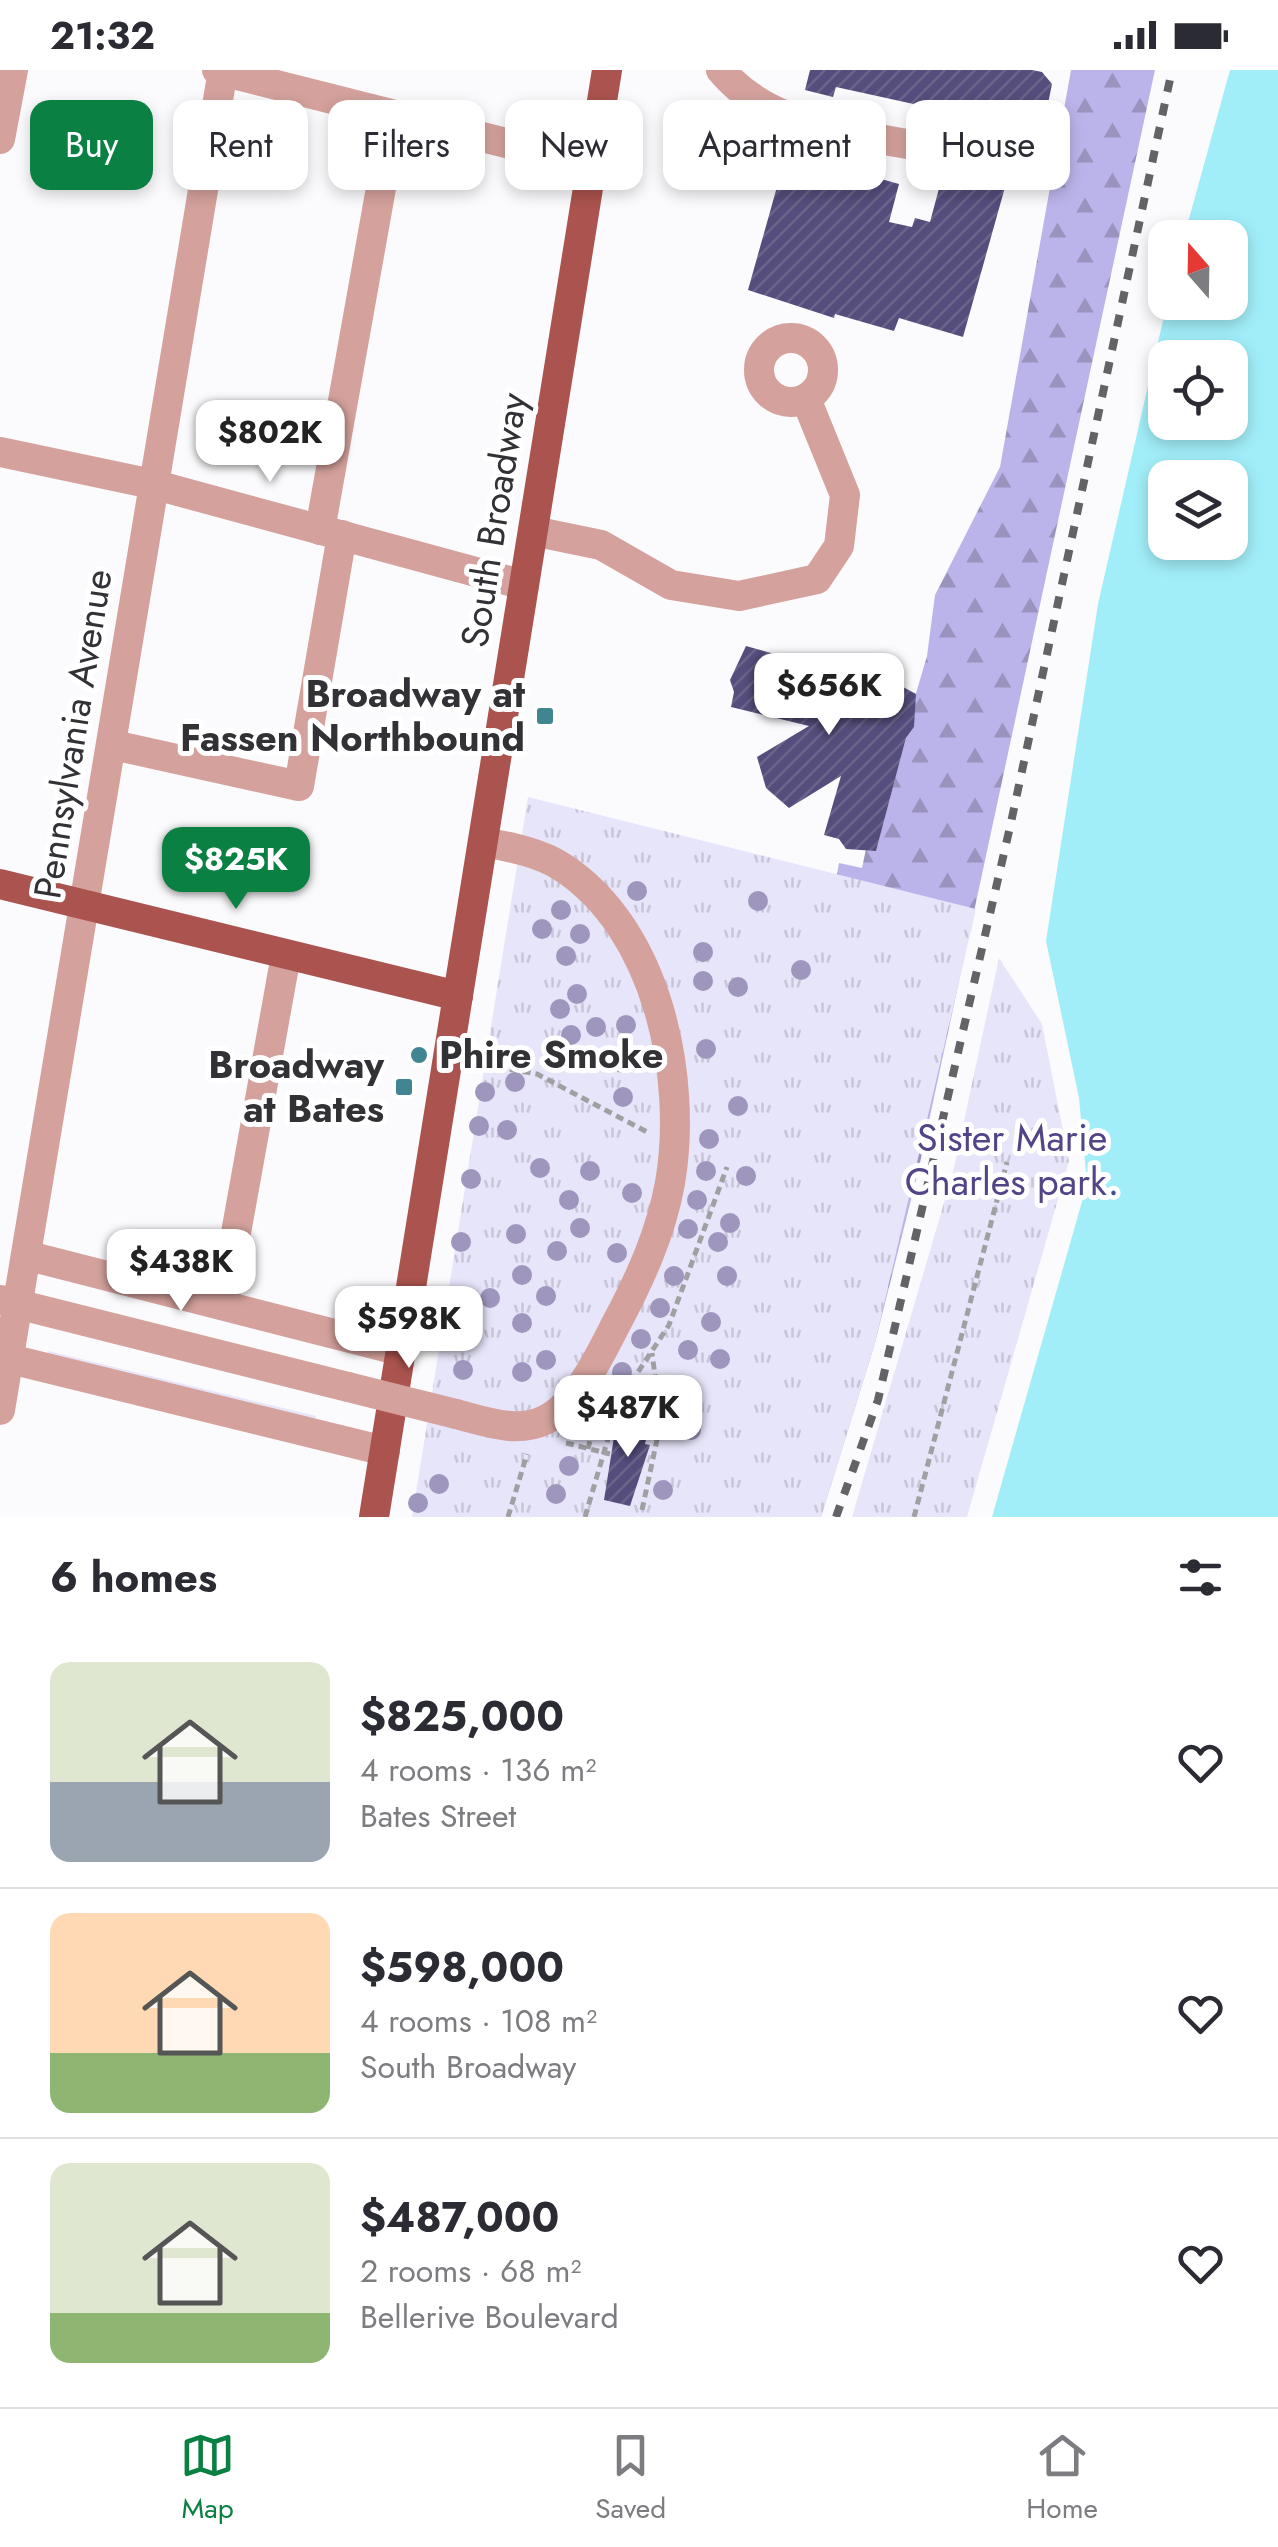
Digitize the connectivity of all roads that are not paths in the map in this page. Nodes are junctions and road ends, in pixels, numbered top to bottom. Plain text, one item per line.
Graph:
1 (13, 70) edge
2 (221, 70) edge
3 (607, 70) edge
4 (721, 70) edge
5 (336, 100) edge
6 (603, 100) edge
7 (0, 140) edge
8 (906, 144) edge
9 (383, 190) edge
10 (589, 190) edge
11 (806, 399) dead end
12 (0, 452) edge
13 (152, 484) junction
14 (331, 532) junction
15 (533, 532) junction
16 (524, 586) junction
17 (113, 745) junction
18 (483, 842) junction
19 (0, 884) edge
20 (87, 906) junction
21 (286, 955) junction
22 (458, 996) junction
23 (29, 1256) junction
24 (10, 1303) edge
25 (223, 1305) junction
26 (401, 1351) junction
27 (10, 1360) junction
28 (0, 1410) edge
29 (385, 1451) junction
30 (374, 1517) edge

1 - 7 street
2 - 5 street
2 - 13 street, Pennsylvania Avenue
3 - 6 main road, South Broadway
4 - 8 street
9 - 14 street
10 - 15 main road, South Broadway
11 - 15 street
12 - 13 street
13 - 14 street
13 - 17 street, Pennsylvania Avenue
14 - 16 street
14 - 17 street
15 - 16 main road, South Broadway
16 - 18 main road, South Broadway
17 - 20 street, Pennsylvania Avenue
18 - 22 main road, South Broadway
18 - 24 street, bridge
19 - 20 main road
20 - 21 main road
20 - 23 street, Pennsylvania Avenue
21 - 22 main road
21 - 25 street
22 - 26 main road, South Broadway
23 - 24 street, Pennsylvania Avenue
23 - 25 street
24 - 27 street, Pennsylvania Avenue
25 - 26 street
26 - 29 main road, South Broadway
27 - 28 street, Pennsylvania Avenue
27 - 29 street
29 - 30 main road, South Broadway

